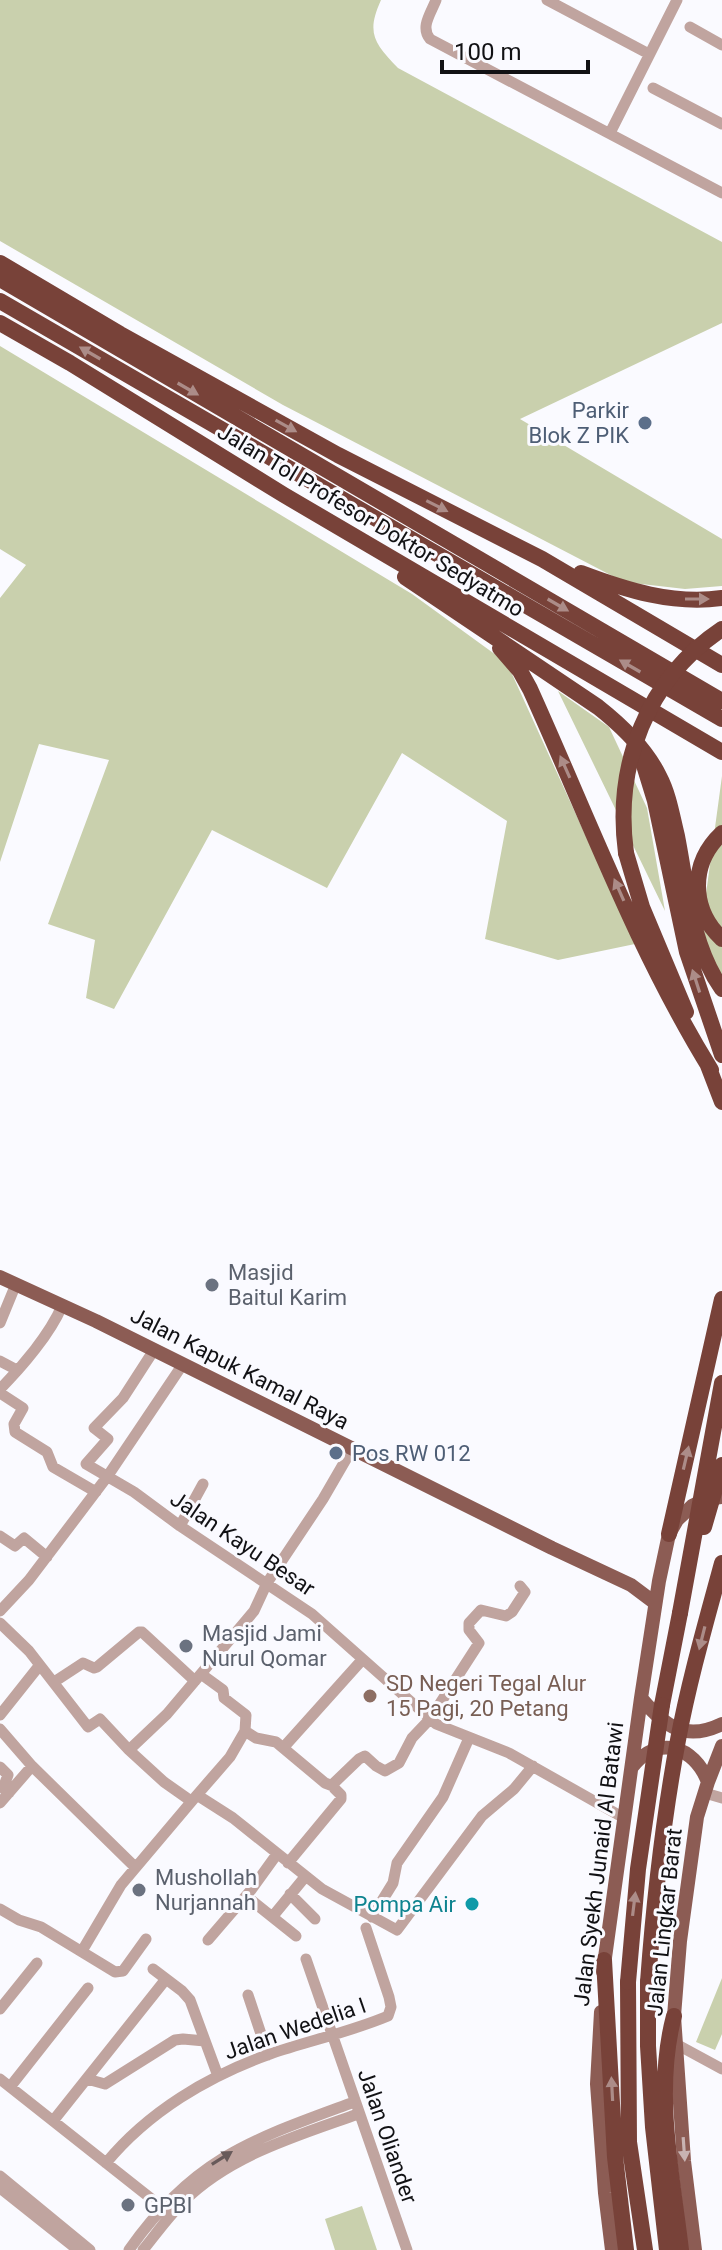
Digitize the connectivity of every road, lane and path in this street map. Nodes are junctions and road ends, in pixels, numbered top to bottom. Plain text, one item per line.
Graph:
1 (436, 0) edge
2 (547, 0) edge
3 (677, 0) edge
4 (690, 27) dead end
5 (722, 45) edge
6 (649, 54) junction
7 (653, 88) dead end
8 (722, 124) edge
9 (610, 133) junction
10 (722, 193) edge
11 (0, 263) edge
12 (0, 279) edge
13 (0, 301) edge
14 (0, 323) edge
15 (284, 495) junction
16 (542, 559) junction
17 (722, 598) edge
18 (722, 629) edge
19 (486, 632) junction
20 (679, 639) junction
21 (722, 652) edge
22 (722, 665) edge
23 (722, 701) edge
24 (722, 719) edge
25 (632, 739) junction
26 (722, 752) edge
27 (722, 833) edge
28 (722, 939) edge
29 (722, 989) edge
30 (722, 1055) edge
31 (711, 1070) junction
32 (722, 1102) edge
33 (0, 1277) edge
34 (16, 1284) junction
35 (722, 1299) edge
36 (62, 1306) junction
37 (0, 1323) edge
38 (154, 1350) junction
39 (0, 1361) edge
40 (183, 1364) junction
41 (17, 1370) junction
42 (722, 1383) edge
43 (0, 1391) edge
44 (352, 1449) junction
45 (722, 1465) edge
46 (107, 1477) junction
47 (203, 1484) dead end
48 (96, 1492) junction
49 (722, 1497) edge
50 (180, 1526) junction
51 (669, 1534) junction
52 (0, 1536) edge
53 (47, 1557) junction
54 (722, 1563) edge
55 (659, 1581) junction
56 (267, 1583) junction
57 (631, 1585) junction
58 (520, 1586) dead end
59 (655, 1603) junction
60 (0, 1611) edge
61 (680, 1613) junction
62 (0, 1623) edge
63 (362, 1660) junction
64 (39, 1666) junction
65 (198, 1678) junction
66 (54, 1682) junction
67 (641, 1698) junction
68 (0, 1715) edge
69 (430, 1719) junction
70 (722, 1724) edge
71 (0, 1729) edge
72 (245, 1731) junction
73 (469, 1738) junction
74 (722, 1746) edge
75 (283, 1748) junction
76 (129, 1750) junction
77 (32, 1766) junction
78 (533, 1766) junction
79 (0, 1767) edge
80 (632, 1767) junction
81 (333, 1786) junction
82 (706, 1788) junction
83 (9, 1793) junction
84 (194, 1798) junction
85 (722, 1798) edge
86 (0, 1803) edge
87 (624, 1818) junction
88 (277, 1854) junction
89 (288, 1863) junction
90 (135, 1867) junction
91 (305, 1877) junction
92 (290, 1894) junction
93 (246, 1896) junction
94 (0, 1909) edge
95 (273, 1916) junction
96 (315, 1919) dead end
97 (367, 1919) junction
98 (296, 1936) dead end
99 (146, 1939) dead end
100 (208, 1940) dead end
101 (82, 1951) junction
102 (306, 1959) dead end
103 (604, 1960) junction
104 (37, 1963) dead end
105 (153, 1969) dead end
106 (166, 1979) junction
107 (88, 1988) dead end
108 (248, 1995) dead end
109 (0, 2009) edge
110 (674, 2016) junction
111 (332, 2034) junction
112 (205, 2041) junction
113 (676, 2044) junction
114 (268, 2055) junction
115 (722, 2069) edge
116 (218, 2076) junction
117 (87, 2079) junction
118 (5, 2083) edge
119 (356, 2108) junction
120 (53, 2121) junction
121 (106, 2163) junction
122 (0, 2176) edge
123 (0, 2188) edge
124 (163, 2208) junction
125 (78, 2250) edge
126 (90, 2250) edge
127 (129, 2250) edge
128 (143, 2250) edge
129 (407, 2250) edge
130 (612, 2250) edge
131 (626, 2250) edge
132 (645, 2250) edge
133 (667, 2250) edge
134 (681, 2250) edge
135 (695, 2250) edge

1 - 9 street
2 - 6 street
3 - 6 street
4 - 5 street
6 - 9 street
7 - 8 street
9 - 10 street
11 -> 16 highway, Jalan Tol Profesor Doktor Sedyatmo
12 -> 23 highway, Jalan Tol Profesor Doktor Sedyatmo
24 -> 13 highway, Jalan Tol Profesor Doktor Sedyatmo
14 - 15 highway, Jalan Tol Profesor Doktor Sedyatmo
15 - 19 highway
15 - 26 highway, Jalan Tol Profesor Doktor Sedyatmo
16 -> 17 highway
16 - 20 highway, Jalan Tol Profesor Doktor Sedyatmo
18 - 31 highway, bridge
19 - 25 highway
31 -> 19 highway
20 - 21 highway
20 - 22 highway, Jalan Tol Profesor Doktor Sedyatmo
25 - 29 highway
30 -> 25 highway
27 - 28 highway
31 - 32 highway
33 - 34 main road, Jalan Kapuk Kamal Raya
34 - 36 main road, Jalan Kapuk Kamal Raya
34 - 37 street
51 -> 35 highway
36 - 38 main road, Jalan Kapuk Kamal Raya
36 - 41 street
38 - 40 main road, Jalan Kapuk Kamal Raya
38 - 46 street
39 - 41 street
40 - 44 main road, Jalan Kapuk Kamal Raya
40 - 46 street
41 - 43 street
42 - 61 highway, bridge
43 - 48 street
44 - 56 street
44 - 57 main road, Jalan Kapuk Kamal Raya
45 - 61 highway, bridge
46 - 48 street
46 - 50 street, Jalan Kayu Besar
47 - 50 street
48 - 53 street
49 - 51 main road
50 - 56 street, Jalan Kayu Besar
51 - 55 main road, Jalan Syekh Junaid Al Batawi
52 - 53 street
53 - 60 street
54 -> 133 highway, bridge
55 - 57 main road
55 - 59 main road, Jalan Syekh Junaid Al Batawi
56 - 63 street, Jalan Kayu Besar
56 - 65 street
57 - 59 main road, Jalan Kapuk Kamal Raya
58 - 69 street
59 - 67 main road, Jalan Syekh Junaid Al Batawi
132 -> 61 highway, bridge
62 - 64 street
63 - 69 street, Jalan Kayu Besar
63 - 75 street
64 - 66 street
64 - 68 street
65 - 66 street
65 - 72 street
65 - 76 street
66 - 76 street
67 - 70 main road
67 - 80 main road, Jalan Syekh Junaid Al Batawi
69 - 73 street, Jalan Kayu Besar
69 - 81 street
71 - 77 street
72 - 75 street
72 - 84 street
73 - 78 street, Jalan Kayu Besar
73 - 97 street
74 - 82 main road, Jalan Lingkar Barat
75 - 81 street
76 - 84 street
77 - 83 street
77 - 90 street
78 - 87 street, Jalan Kayu Besar
78 - 97 street
79 - 83 street
80 - 82 main road
80 - 87 main road, Jalan Syekh Junaid Al Batawi
81 - 89 street
82 - 85 street
82 - 110 main road, Jalan Lingkar Barat
83 - 86 street
84 - 88 street
84 - 90 street
87 - 103 main road, Jalan Syekh Junaid Al Batawi
88 - 89 street
88 - 93 street
89 - 91 street
90 - 101 street
91 - 92 street
91 - 97 street
92 - 95 street
92 - 96 street
93 - 95 street
93 - 100 street
94 - 101 street
95 - 98 street
97 - 111 street, Jalan Wedelia I
99 - 101 street
102 - 111 street, Jalan Oliander
103 - 130 main road, Jalan Syekh Junaid Al Batawi
131 -> 103 highway
104 - 109 street
105 - 106 street
106 - 112 street
106 - 117 street
107 - 118 street
108 - 114 street
110 - 113 main road, Jalan Lingkar Barat
110 - 134 highway
111 - 114 street, Jalan Wedelia I
111 - 119 street, Jalan Oliander
112 - 116 street
112 - 117 street
113 - 115 street
113 -> 135 main road, Jalan Lingkar Barat
114 - 116 street, Jalan Wedelia I
116 - 121 street, Jalan Wedelia I
117 - 120 street
118 - 120 street
124 -> 119 street
119 - 128 street
119 - 129 street, Jalan Oliander
120 - 121 street
121 - 124 street
122 - 126 street
123 - 125 street
124 - 127 street

